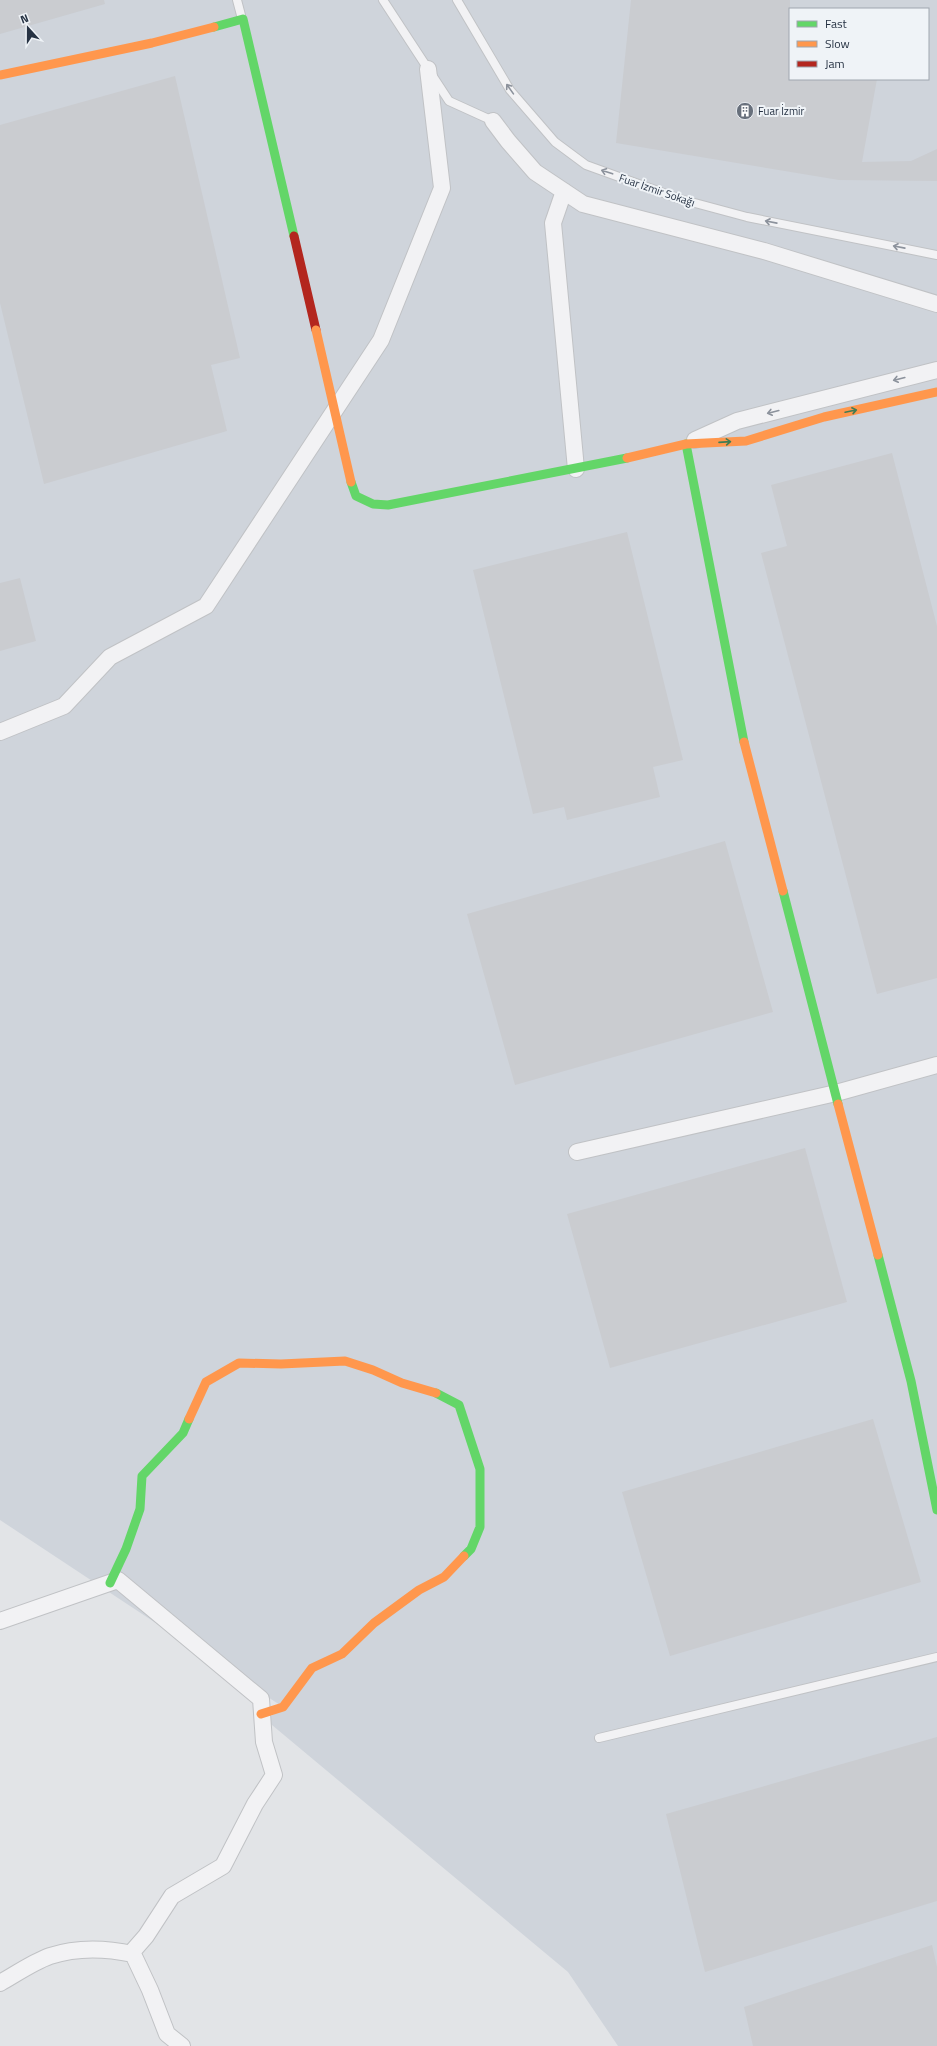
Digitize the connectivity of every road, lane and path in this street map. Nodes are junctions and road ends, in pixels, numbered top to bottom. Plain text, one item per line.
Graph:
1 (238, 0) edge
2 (383, 0) edge
3 (457, 0) edge
4 (242, 19) junction
5 (428, 69) junction
6 (0, 75) edge
7 (493, 121) joint
8 (564, 191) junction
9 (937, 255) edge
10 (937, 304) edge
11 (937, 370) edge
12 (937, 392) edge
13 (686, 444) junction
14 (576, 469) junction
15 (0, 732) edge
16 (937, 1065) edge
17 (836, 1093) junction
18 (577, 1152) dead end
19 (937, 1510) edge
20 (110, 1583) junction
21 (0, 1621) edge
22 (937, 1657) edge
23 (261, 1714) junction
24 (599, 1738) dead end
25 (133, 1954) junction
26 (0, 1983) edge
27 (182, 2046) edge

1 - 4 lane
2 - 5 lane
9 -> 3 lane, Fuar İzmir Sokağı
4 - 6 street
4 - 14 street, bridge
5 - 7 lane
5 - 15 street
7 - 8 street
8 - 10 street
8 - 14 street
11 -> 13 street
13 -> 12 street
13 - 14 street
13 - 17 street
16 - 17 street
17 - 18 street
17 - 19 street
20 - 21 street
20 - 23 street
20 - 23 street
22 - 24 lane
23 - 25 street
25 - 26 street
25 - 27 street

